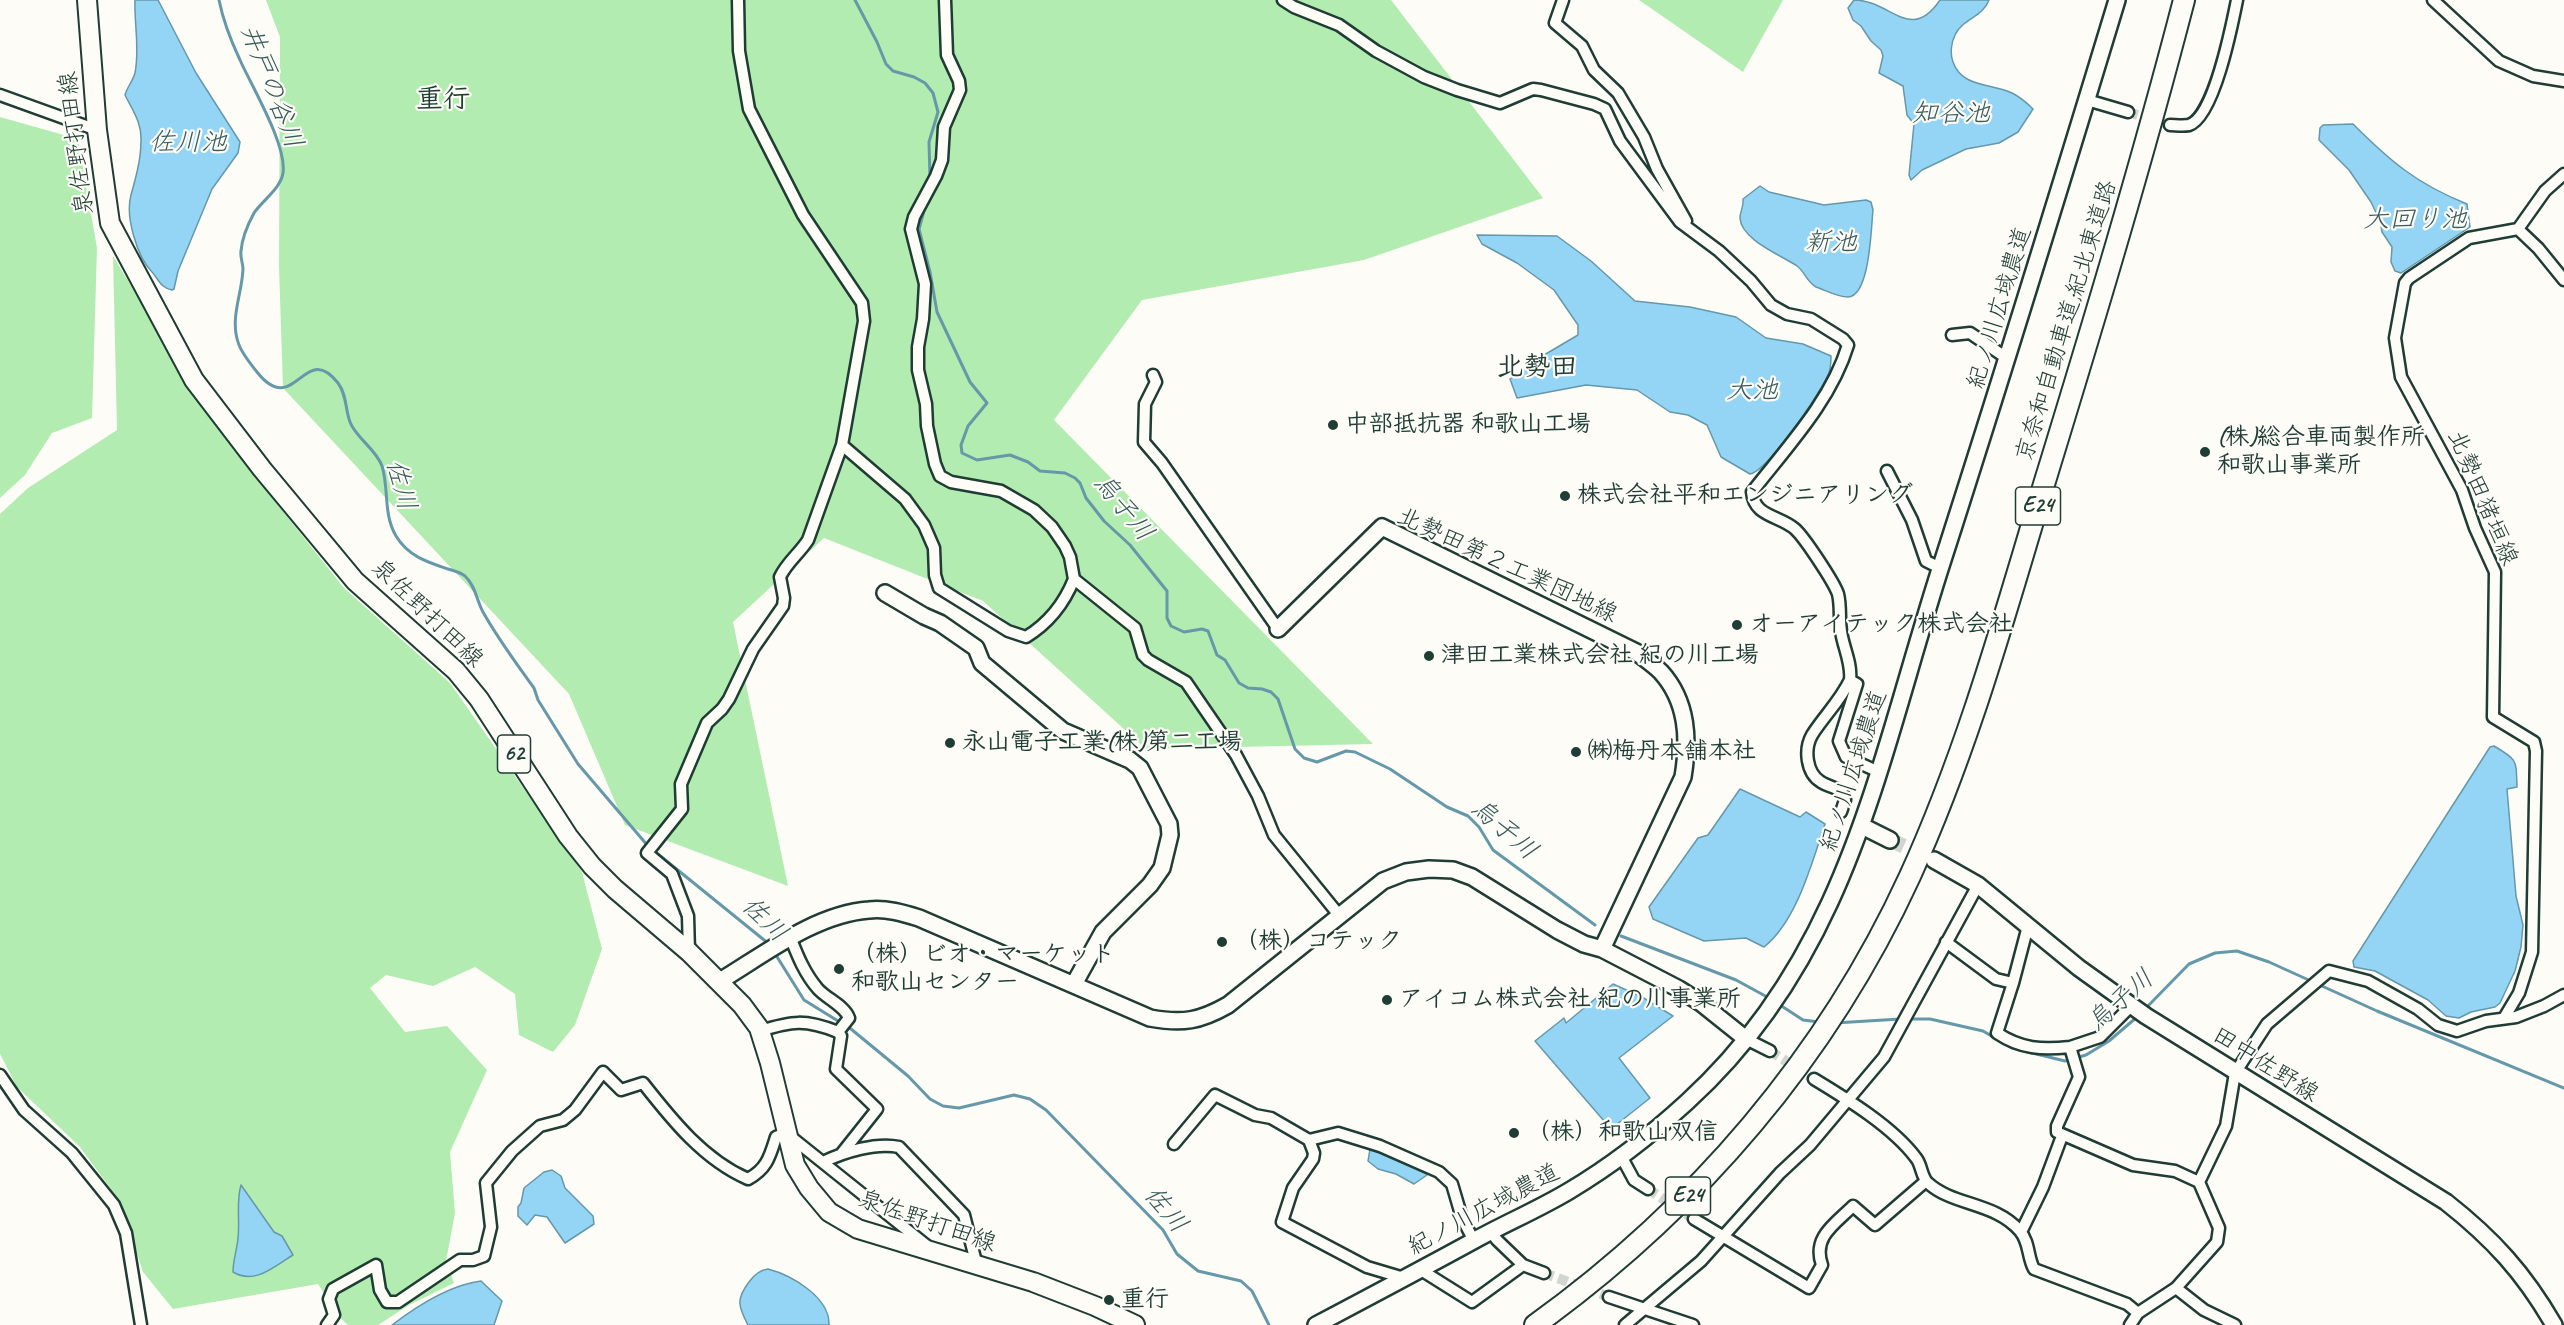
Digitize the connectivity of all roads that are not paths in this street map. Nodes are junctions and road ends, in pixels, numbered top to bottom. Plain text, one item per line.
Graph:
1 (87, 0) edge
2 (738, 0) edge
3 (945, 0) edge
4 (1283, 0) edge
5 (1563, 0) edge
6 (2117, 0) edge
7 (2184, 0) edge
8 (2237, 0) edge
9 (2433, 0) edge
10 (2564, 81) edge
11 (0, 94) edge
12 (2087, 100) junction
13 (2128, 112) tunnel mouth
14 (2170, 125) tunnel mouth
15 (97, 130) junction
16 (2564, 174) edge
17 (2518, 230) junction
18 (1692, 232) junction
19 (2564, 280) edge
20 (1952, 335) dead end
21 (2008, 359) junction
22 (1153, 375) dead end
23 (842, 445) junction
24 (1887, 471) dead end
25 (1940, 568) junction
26 (1074, 579) junction
27 (885, 593) dead end
28 (1278, 628) joint
29 (1850, 680) junction
30 (1879, 772) junction
31 (1841, 812) dead end
32 (1862, 826) junction
33 (1890, 840) tunnel mouth
34 (1934, 860) tunnel mouth
35 (1978, 885) junction
36 (1339, 915) junction
37 (2028, 926) junction
38 (786, 941) junction
39 (1946, 942) junction
40 (1602, 949) junction
41 (689, 952) junction
42 (720, 981) junction
43 (1074, 984) junction
44 (2013, 984) junction
45 (2564, 995) edge
46 (2137, 1010) junction
47 (2504, 1018) junction
48 (842, 1027) junction
49 (759, 1031) junction
50 (1746, 1039) junction
51 (2071, 1050) junction
52 (1770, 1051) tunnel mouth
53 (2235, 1073) junction
54 (0, 1075) edge
55 (1814, 1079) tunnel mouth
56 (1847, 1099) junction
57 (786, 1133) junction
58 (2062, 1136) junction
59 (1309, 1140) junction
60 (1174, 1144) dead end
61 (842, 1153) junction
62 (1621, 1156) junction
63 (822, 1162) junction
64 (1926, 1181) junction
65 (2199, 1182) junction
66 (1648, 1189) tunnel mouth
67 (1694, 1220) tunnel mouth
68 (1491, 1232) junction
69 (2021, 1232) junction
70 (1722, 1238) junction
71 (1474, 1241) junction
72 (938, 1255) junction
73 (1523, 1265) junction
74 (976, 1266) junction
75 (1421, 1270) junction
76 (1544, 1273) tunnel mouth
77 (1404, 1278) junction
78 (2176, 1287) junction
79 (1609, 1297) tunnel mouth
80 (1643, 1310) junction
81 (2138, 1313) junction
82 (141, 1325) edge
83 (327, 1325) edge
84 (1135, 1325) edge
85 (1316, 1325) edge
86 (1535, 1325) edge
87 (1625, 1325) edge
88 (1693, 1325) edge
89 (2130, 1325) edge
90 (2235, 1325) edge
91 (2554, 1325) edge

1 - 15 main road, 泉佐野打田線 / 62
2 - 23 street
3 - 26 street
4 - 18 street
5 - 18 street
6 - 12 street, 紀ノ川広域農道
7 - 86 highway, 京奈和自動車道;紀北東道路 / E24
8 - 14 street
9 - 10 street
11 - 15 street
12 - 13 street
12 - 21 street, 紀ノ川広域農道
15 - 41 main road, 泉佐野打田線 / 62
16 - 17 street
17 - 19 street
17 - 47 street, 北勢田猪垣線
18 - 29 street
20 - 21 street
21 - 25 street, 紀ノ川広域農道
22 - 28 street
23 - 26 street
23 - 41 street
24 - 25 street
25 - 30 street, 紀ノ川広域農道
26 - 36 street
27 - 43 street
28 - 40 street, 北勢田第２工業団地線
29 - 30 street
29 - 31 street
30 - 32 street, 紀ノ川広域農道
32 - 33 street
32 - 50 street, 紀ノ川広域農道
34 - 35 street, 田中佐野線
35 - 37 street, 田中佐野線
35 - 39 street
36 - 40 street
36 - 43 street
37 - 44 street
37 - 46 street, 田中佐野線
38 - 42 street
38 - 43 street
38 - 48 street
39 - 44 street
39 - 56 street
40 - 50 street
41 - 42 main road, 泉佐野打田線 / 62
42 - 49 main road, 泉佐野打田線 / 62
44 - 51 street
45 - 47 street
46 - 51 street
46 - 53 street, 田中佐野線
47 - 53 street
48 - 49 street
48 - 61 street
49 - 57 main road, 泉佐野打田線 / 62
50 - 52 street
50 - 62 street, 紀ノ川広域農道
51 - 58 street
53 - 65 street
53 - 91 street, 田中佐野線
54 - 82 street
55 - 56 street
56 - 64 street
56 - 70 street
57 - 63 street
57 - 72 main road, 泉佐野打田線 / 62
57 - 83 street
58 - 65 street
58 - 69 street
59 - 60 street
59 - 71 street
59 - 77 street
61 - 63 street
61 - 74 street
62 - 66 street
62 - 68 street, 紀ノ川広域農道
63 - 72 street
64 - 69 street
64 - 70 street
65 - 78 street
67 - 70 street
68 - 71 street, 紀ノ川広域農道
68 - 73 street
69 - 81 street
70 - 80 street
71 - 75 street, 紀ノ川広域農道
72 - 74 main road, 泉佐野打田線 / 62
73 - 75 street
73 - 76 street
74 - 84 main road, 泉佐野打田線 / 62
75 - 77 street, 紀ノ川広域農道
77 - 85 street, 紀ノ川広域農道
78 - 81 street
78 - 90 street
79 - 80 street
80 - 87 street
80 - 88 street
81 - 89 street

